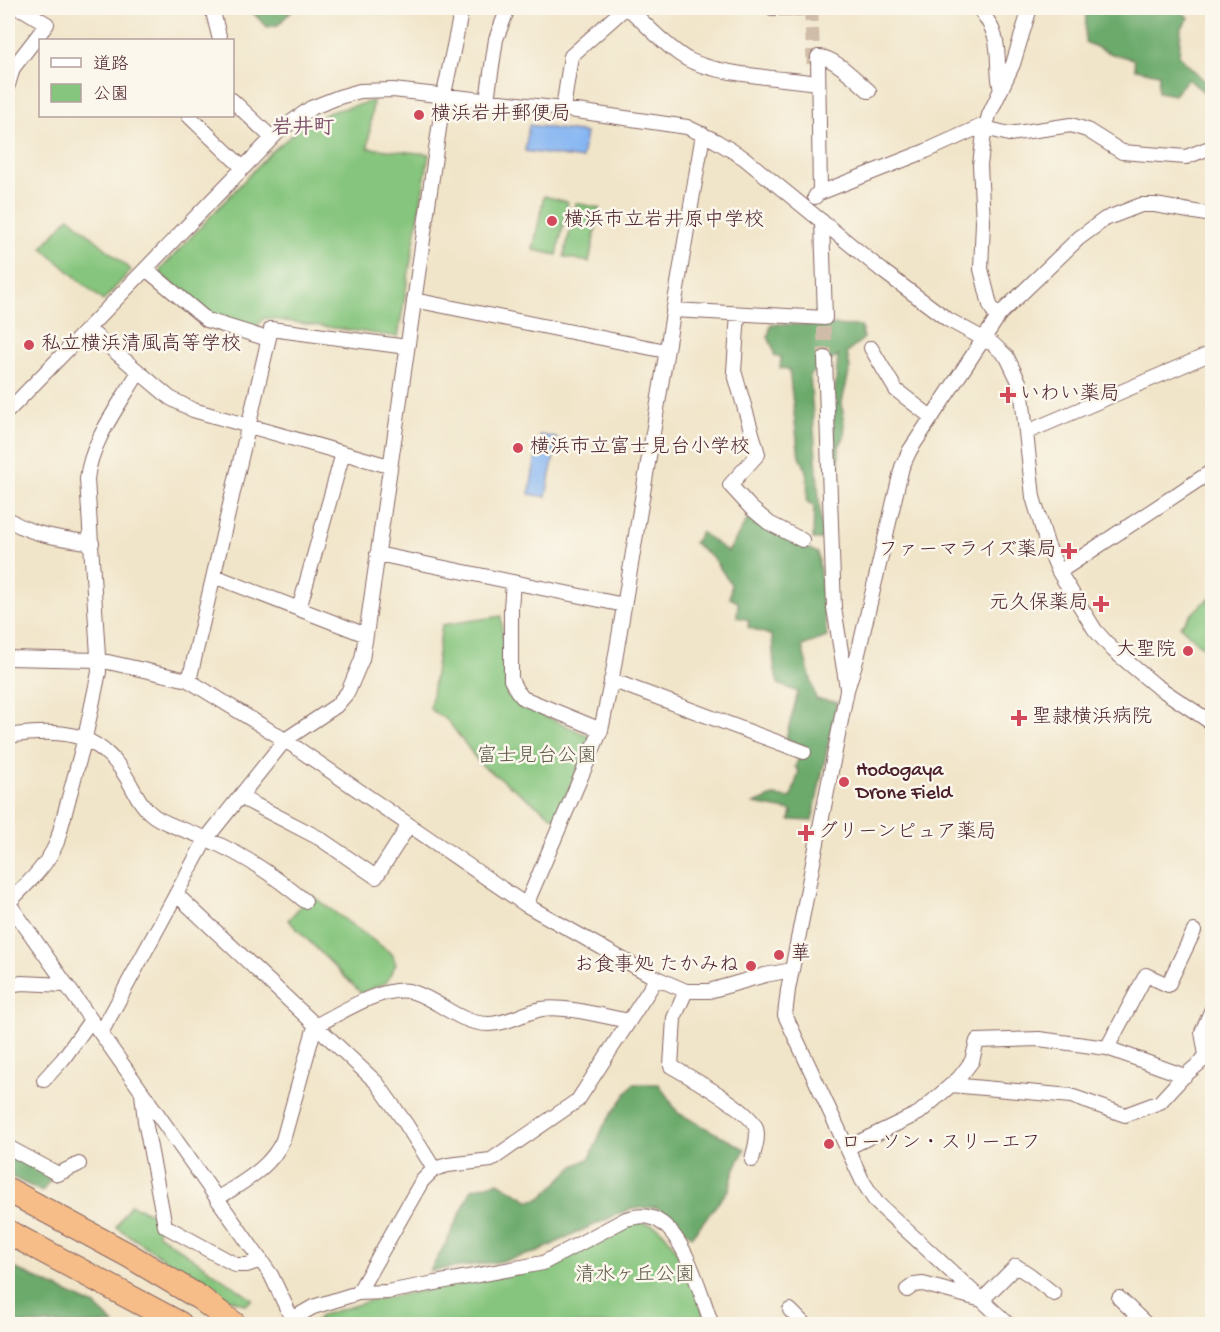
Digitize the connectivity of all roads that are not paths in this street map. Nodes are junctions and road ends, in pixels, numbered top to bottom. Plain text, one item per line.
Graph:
1 (15, 8) edge
2 (212, 8) edge
3 (462, 8) edge
4 (508, 8) edge
5 (626, 8) edge
6 (772, 8) edge
7 (801, 8) edge
8 (979, 8) edge
9 (1030, 8) edge
10 (220, 39) edge
11 (817, 83) junction
12 (8, 85) edge
13 (1001, 90) junction
14 (869, 91) dead end
15 (444, 94) junction
16 (487, 100) junction
17 (234, 102) edge
18 (563, 109) junction
19 (190, 117) edge
20 (986, 126) junction
21 (703, 135) junction
22 (272, 138) junction
23 (1212, 147) edge
24 (243, 168) junction
25 (820, 193) junction
26 (806, 207) junction
27 (1212, 215) edge
28 (822, 221) junction
29 (146, 269) junction
30 (414, 300) junction
31 (673, 310) junction
32 (738, 314) junction
33 (997, 318) junction
34 (88, 329) junction
35 (268, 339) junction
36 (983, 339) junction
37 (407, 347) junction
38 (871, 348) dead end
39 (666, 351) junction
40 (1212, 353) edge
41 (825, 358) tunnel mouth
42 (138, 373) junction
43 (8, 411) edge
44 (931, 417) junction
45 (247, 426) junction
46 (1027, 432) junction
47 (343, 453) junction
48 (389, 466) junction
49 (1212, 471) edge
50 (8, 519) edge
51 (802, 540) dead end
52 (92, 543) junction
53 (377, 554) junction
54 (1059, 572) junction
55 (214, 576) junction
56 (513, 582) junction
57 (624, 605) junction
58 (299, 609) junction
59 (366, 635) junction
60 (8, 658) edge
61 (99, 660) junction
62 (611, 680) junction
63 (189, 681) junction
64 (847, 690) junction
65 (1212, 723) edge
66 (601, 730) junction
67 (8, 736) edge
68 (85, 738) junction
69 (285, 740) junction
70 (804, 752) dead end
71 (240, 797) junction
72 (409, 825) junction
73 (206, 838) junction
74 (176, 894) junction
75 (305, 901) dead end
76 (8, 902) edge
77 (526, 904) junction
78 (1194, 931) dead end
79 (792, 970) junction
80 (657, 978) junction
81 (8, 985) edge
82 (65, 985) junction
83 (686, 991) junction
84 (1212, 1009) edge
85 (91, 1020) junction
86 (629, 1022) junction
87 (315, 1026) junction
88 (100, 1033) junction
89 (1107, 1048) junction
90 (1185, 1076) junction
91 (44, 1080) dead end
92 (951, 1085) junction
93 (142, 1092) junction
94 (8, 1146) edge
95 (847, 1148) junction
96 (752, 1160) dead end
97 (79, 1164) dead end
98 (434, 1170) junction
99 (8, 1190) edge
100 (218, 1199) junction
101 (14, 1224) edge
102 (261, 1260) junction
103 (907, 1290) dead end
104 (358, 1293) junction
105 (1054, 1294) dead end
106 (1119, 1298) dead end
107 (982, 1300) junction
108 (803, 1302) dead end
109 (294, 1322) edge
110 (161, 1324) edge
111 (180, 1324) edge
112 (222, 1324) edge
113 (234, 1324) edge
114 (713, 1324) edge
115 (804, 1324) edge
116 (1008, 1324) edge
117 (1146, 1324) edge

1 - 12 street
2 - 10 street
3 - 15 street
4 - 16 street
5 - 11 street
5 - 18 street
6 - 7 street
8 - 13 street
9 - 13 street
11 - 14 street
11 - 25 street
13 - 20 street
15 - 16 street
15 - 22 street
15 - 30 street
16 - 18 street
17 - 22 street
18 - 21 street
19 - 24 street
20 - 23 street
20 - 25 street
20 - 33 street
21 - 26 street
21 - 31 street
22 - 24 street
24 - 29 street
25 - 26 street
26 - 28 street
27 - 33 street
28 - 32 street
28 - 36 street
29 - 34 street
29 - 35 street
30 - 37 street
30 - 39 street
31 - 32 street
31 - 39 street
32 - 51 street
33 - 36 street
34 - 42 street
34 - 43 street
35 - 37 street
35 - 45 street
36 - 44 street
36 - 46 street
37 - 48 street
38 - 44 street
39 - 57 street
40 - 46 street
41 - 64 street
42 - 45 street
42 - 52 street
44 - 64 street
45 - 47 street
45 - 55 street
46 - 54 street
47 - 48 street
47 - 58 street
48 - 53 street
49 - 54 street
50 - 52 street
52 - 61 street
53 - 56 street
53 - 59 street
54 - 65 street
55 - 58 street
55 - 63 street
56 - 57 street
56 - 66 street
57 - 62 street
58 - 59 street
59 - 69 street
60 - 61 street
61 - 63 street
61 - 68 street
62 - 66 street
62 - 70 street
63 - 69 street
64 - 79 street
66 - 77 street
67 - 68 street
68 - 73 street
68 - 76 street
69 - 71 street
69 - 72 street
71 - 72 street
71 - 73 street
72 - 77 street
73 - 74 street
73 - 75 street
74 - 87 street
74 - 88 street
76 - 82 street
77 - 80 street
78 - 89 street
79 - 83 street
79 - 95 street
80 - 83 street
80 - 86 street
81 - 82 street
82 - 85 street
83 - 96 street
84 - 90 street
85 - 88 street
85 - 91 street
86 - 87 street
86 - 98 street
87 - 98 street
87 - 100 street
88 - 93 street
89 - 90 street
89 - 92 street
90 - 92 street
92 - 95 street
93 - 100 street
93 - 102 street
94 - 97 street
95 - 107 street
98 - 104 street
99 - 101 highway
100 - 102 street
101 - 110 highway
101 - 111 highway
101 - 112 highway
101 - 113 highway
102 - 109 street
103 - 107 street
104 - 109 street
104 - 114 street
105 - 107 street
106 - 117 street
107 - 116 street
108 - 115 street

